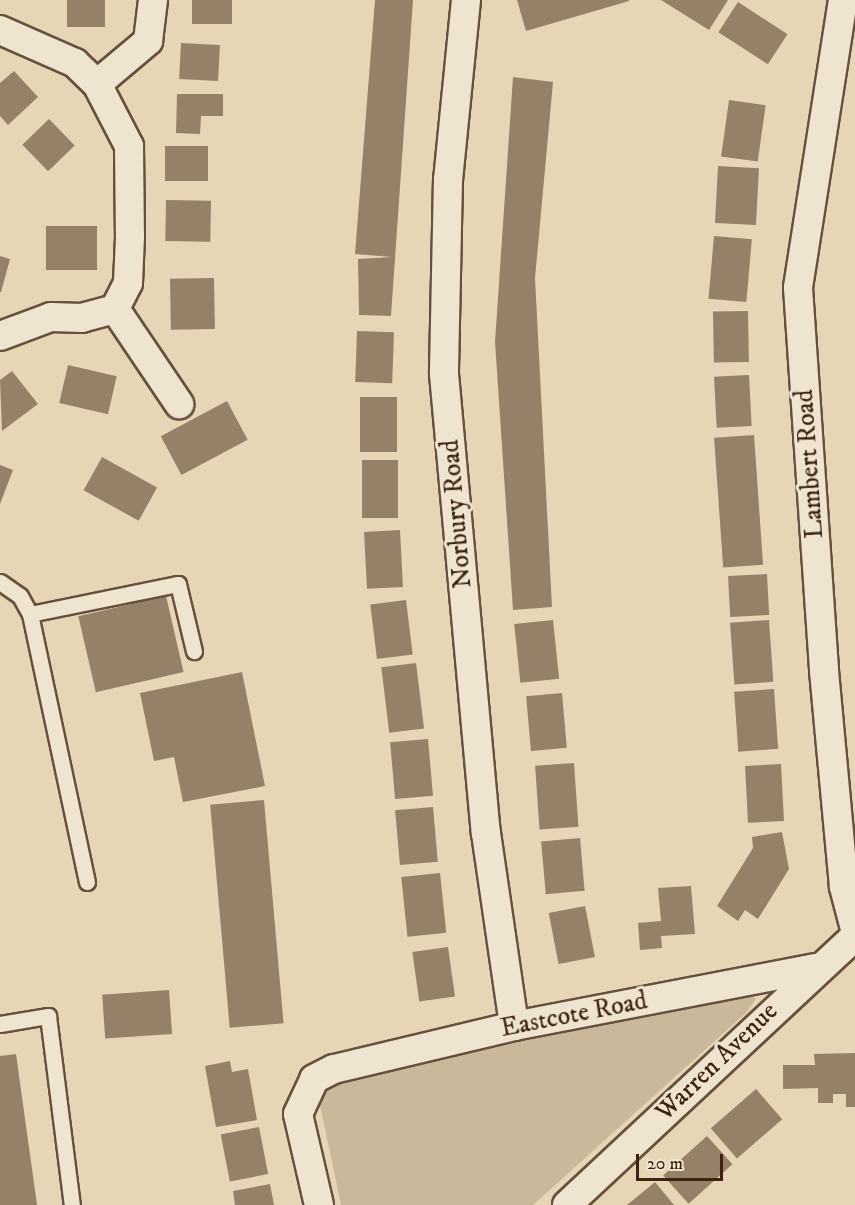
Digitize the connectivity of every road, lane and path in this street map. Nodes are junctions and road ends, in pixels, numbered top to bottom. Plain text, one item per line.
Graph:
1 (153, 0) edge
2 (466, 0) edge
3 (843, 0) edge
4 (0, 30) edge
5 (97, 84) junction
6 (115, 309) junction
7 (0, 336) edge
8 (179, 404) dead end
9 (0, 582) edge
10 (30, 614) junction
11 (194, 651) dead end
12 (87, 882) dead end
13 (855, 929) edge
14 (855, 936) edge
15 (815, 968) junction
16 (0, 1024) edge
17 (514, 1026) junction
18 (72, 1205) edge
19 (319, 1205) edge
20 (567, 1205) edge

1 - 5 street
2 - 17 street, Norbury Road
3 - 13 street, Lambert Road
4 - 5 street
5 - 6 street
6 - 7 street
6 - 8 street
9 - 10 lane
10 - 11 lane
10 - 12 lane
14 - 15 street, Warren Avenue
15 - 17 street, Eastcote Road
15 - 20 street, Warren Avenue
16 - 18 lane
17 - 19 street, Eastcote Road

